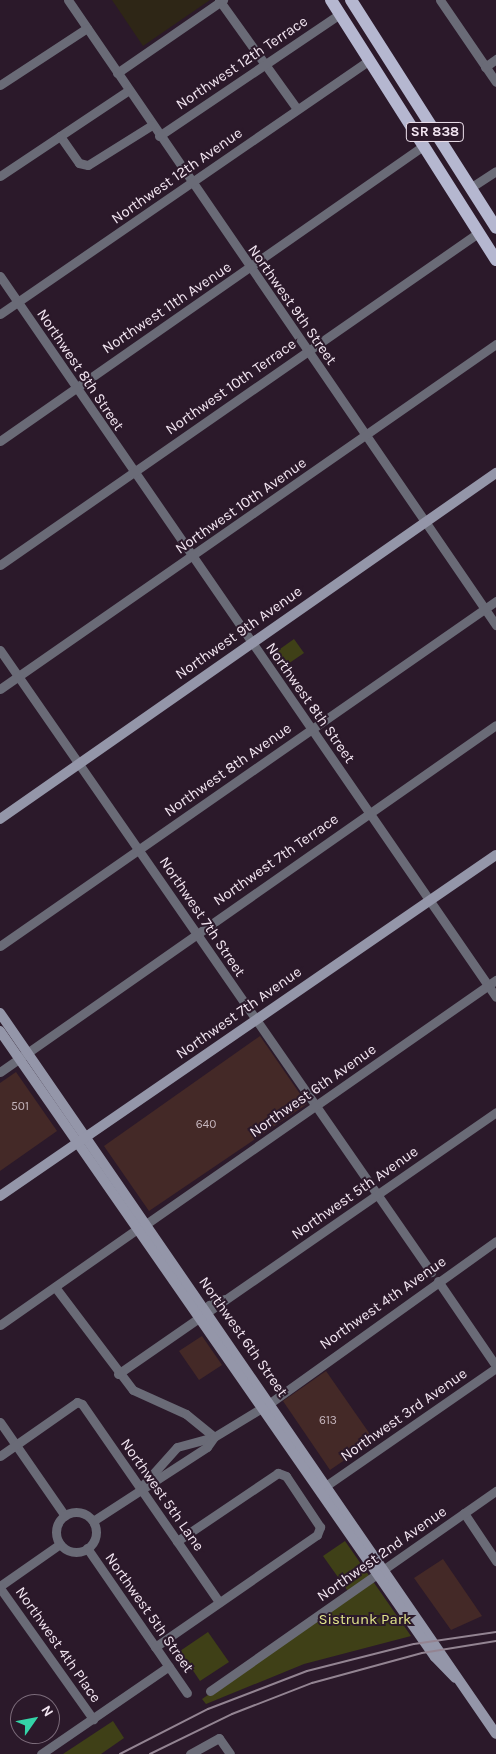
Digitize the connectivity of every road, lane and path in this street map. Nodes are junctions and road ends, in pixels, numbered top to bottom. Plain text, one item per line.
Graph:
1 (68, 0) edge
2 (331, 0) edge
3 (351, 0) edge
4 (440, 0) edge
5 (221, 1) edge
6 (340, 14) junction
7 (87, 28) junction
8 (496, 59) edge
9 (369, 60) junction
10 (266, 64) junction
11 (485, 67) junction
12 (117, 73) junction
13 (496, 82) edge
14 (0, 85) edge
15 (129, 90) junction
16 (297, 109) junction
17 (152, 125) junction
18 (60, 136) junction
19 (159, 136) junction
20 (423, 146) junction
21 (496, 171) edge
22 (0, 176) edge
23 (443, 178) junction
24 (190, 184) junction
25 (470, 188) junction
26 (496, 228) edge
27 (478, 233) junction
28 (496, 260) edge
29 (249, 268) junction
30 (0, 276) edge
31 (18, 301) junction
32 (0, 314) edge
33 (496, 344) edge
34 (307, 351) junction
35 (76, 388) junction
36 (365, 435) junction
37 (0, 441) edge
38 (133, 472) junction
39 (496, 473) edge
40 (425, 522) junction
41 (192, 556) junction
42 (0, 565) edge
43 (496, 601) edge
44 (485, 608) junction
45 (496, 624) edge
46 (251, 641) junction
47 (0, 650) edge
48 (18, 676) junction
49 (0, 689) edge
50 (496, 725) edge
51 (312, 729) junction
52 (78, 765) junction
53 (369, 813) junction
54 (0, 819) edge
55 (139, 849) junction
56 (496, 855) edge
57 (429, 901) junction
58 (196, 934) junction
59 (0, 946) edge
60 (492, 983) edge
61 (496, 997) edge
62 (0, 1013) edge
63 (256, 1020) junction
64 (0, 1031) edge
65 (23, 1055) junction
66 (0, 1072) edge
67 (316, 1105) junction
68 (496, 1112) edge
69 (82, 1140) junction
70 (377, 1194) junction
71 (0, 1196) edge
72 (142, 1226) junction
73 (496, 1241) edge
74 (431, 1272) dead end
75 (438, 1281) junction
76 (55, 1287) junction
77 (203, 1315) junction
78 (0, 1325) edge
79 (496, 1367) edge
80 (118, 1374) junction
81 (265, 1401) junction
82 (0, 1422) edge
83 (214, 1437) junction
84 (16, 1445) junction
85 (0, 1456) edge
86 (327, 1484) junction
87 (141, 1488) junction
88 (496, 1491) edge
89 (464, 1513) junction
90 (65, 1516) junction
91 (93, 1522) junction
92 (177, 1541) junction
93 (60, 1544) junction
94 (88, 1548) junction
95 (496, 1561) edge
96 (381, 1571) junction
97 (0, 1587) edge
98 (219, 1602) junction
99 (155, 1647) junction
100 (169, 1666) junction
101 (210, 1691) dead end
102 (187, 1692) dead end
103 (93, 1718) junction
104 (496, 1734) edge
105 (41, 1754) edge
106 (190, 1754) edge
107 (230, 1754) edge

1 - 7 street, Northwest 9th Street
2 - 6 main road, SR 838
3 - 25 main road, SR 838
4 - 11 street
5 - 10 street
5 - 12 street
6 - 9 main road, SR 838
6 - 10 street, Northwest 12th Terrace
7 - 12 street, Northwest 9th Street
7 - 14 street
8 - 11 street
9 - 16 street, Northwest 12th Avenue
9 - 20 main road, SR 838
10 - 16 street
10 - 19 street, Northwest 12th Terrace
11 - 13 street
12 - 15 street, Northwest 9th Street
15 - 17 street, Northwest 9th Street
15 - 18 street
16 - 24 street, Northwest 12th Avenue
17 - 18 street
17 - 19 street, Northwest 9th Street
18 - 22 street
19 - 24 street, Northwest 9th Street
20 - 23 main road, SR 838
20 - 29 street, Northwest 11th Avenue
21 - 25 street
23 - 25 main road
23 - 27 main road, SR 838
24 - 29 street, Northwest 9th Street
24 - 31 street, Northwest 12th Avenue
25 - 26 main road, SR 838
27 - 28 main road, SR 838
27 - 34 street, Northwest 10th Terrace
29 - 34 street, Northwest 9th Street
29 - 35 street, Northwest 11th Avenue
30 - 31 street, Northwest 8th Street
31 - 32 street, Northwest 12th Avenue
31 - 35 street, Northwest 8th Street
33 - 36 street, Northwest 10th Avenue
34 - 36 street, Northwest 9th Street
34 - 38 street, Northwest 10th Terrace
35 - 37 street, Northwest 11th Avenue
35 - 38 street, Northwest 8th Street
36 - 40 street, Northwest 9th Street
36 - 41 street, Northwest 10th Avenue
38 - 41 street, Northwest 8th Street
38 - 42 street, Northwest 10th Terrace
39 - 40 main road, Northwest 9th Avenue
40 - 44 street, Northwest 9th Street
40 - 46 main road, Northwest 9th Avenue
41 - 46 street, Northwest 8th Street
41 - 48 street, Northwest 10th Avenue
43 - 44 street, Northwest 8th Avenue
44 - 45 street, Northwest 9th Street
44 - 51 street, Northwest 8th Avenue
46 - 51 street, Northwest 8th Street
46 - 52 main road, Northwest 9th Avenue
47 - 48 street, Northwest 7th Street
48 - 49 street, Northwest 10th Avenue
48 - 52 street, Northwest 7th Street
50 - 53 street, Northwest 7th Terrace
51 - 53 street, Northwest 8th Street
51 - 55 street, Northwest 8th Avenue
52 - 54 main road, Northwest 9th Avenue
52 - 55 street, Northwest 7th Street
53 - 57 street, Northwest 8th Street
53 - 58 street, Northwest 7th Terrace
55 - 58 street, Northwest 7th Street
55 - 59 street, Northwest 8th Avenue
56 - 57 main road, Northwest 7th Avenue
57 - 60 street, Northwest 8th Street
57 - 63 main road, Northwest 7th Avenue
58 - 63 street, Northwest 7th Street
58 - 65 street, Northwest 7th Terrace
60 - 61 street, Northwest 8th Street
60 - 67 street, Northwest 6th Avenue
62 - 65 main road, Northwest 6th Street
63 - 67 street, Northwest 7th Street
63 - 69 main road, Northwest 7th Avenue
64 - 65 main road, Northwest 6th Street
65 - 66 street, Northwest 7th Terrace
65 - 69 main road, Northwest 6th Street
67 - 70 street, Northwest 7th Street
67 - 72 street, Northwest 6th Avenue
68 - 70 street, Northwest 5th Avenue
69 - 71 main road, Northwest 7th Avenue
69 - 72 main road, Northwest 6th Street
70 - 74 street, Northwest 7th Street
70 - 77 street, Northwest 5th Avenue
72 - 76 street, Northwest 6th Avenue
72 - 77 main road, Northwest 6th Street
73 - 75 street, Northwest 4th Avenue
75 - 79 street
75 - 81 street, Northwest 4th Avenue
76 - 78 street, Northwest 6th Avenue
76 - 80 street
77 - 80 street, Northwest 5th Avenue
77 - 81 main road, Northwest 6th Street
79 - 86 street, Northwest 3rd Avenue
80 - 83 street
81 - 83 street, Northwest 4th Avenue
81 - 86 main road, Northwest 6th Street
81 - 96 main road, Northwest 6th Street
82 - 84 street
83 - 87 street, Northwest 4th Avenue
83 - 87 street, Northwest 4th Avenue
84 - 85 street
84 - 87 street, Northwest 5th Lane
84 - 90 street
86 - 96 main road, Northwest 6th Street
87 - 91 street, Northwest 4th Avenue
87 - 92 street, Northwest 5th Lane
88 - 89 street, Northwest 2nd Avenue
89 - 95 street
89 - 96 street, Northwest 2nd Avenue
90 - 91 street
90 - 93 street
91 - 94 street
92 - 98 street, Northwest 5th Lane
92 - 98 street
93 - 94 street
93 - 97 street
94 - 99 street, Northwest 5th Street
96 - 101 street, Northwest 2nd Avenue
96 - 104 main road, Northwest 6th Street
97 - 103 street, Northwest 4th Place
98 - 99 street
99 - 100 street, Northwest 5th Street
100 - 102 street, Northwest 5th Street
100 - 103 street
103 - 105 street
106 - 107 street

